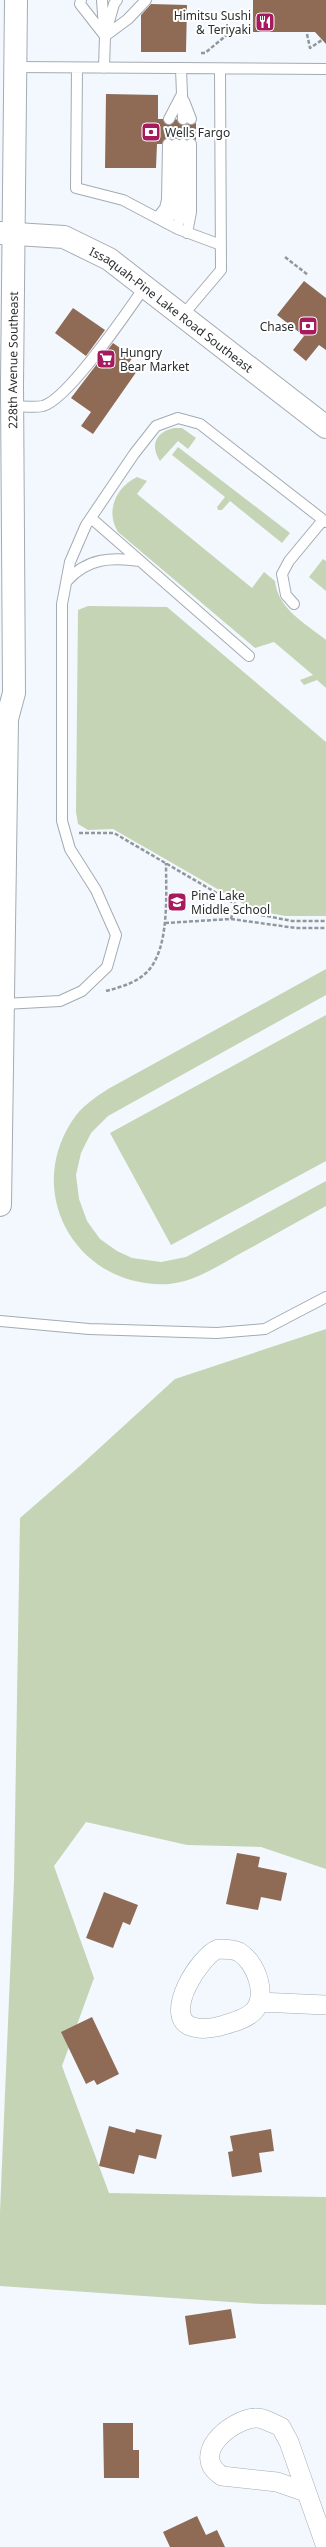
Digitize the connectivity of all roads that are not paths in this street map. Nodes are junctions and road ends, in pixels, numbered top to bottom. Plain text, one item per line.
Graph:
1 (16, 0) edge
2 (81, 0) edge
3 (102, 0) edge
4 (117, 0) edge
5 (146, 0) edge
6 (105, 36) junction
7 (15, 67) junction
8 (77, 68) junction
9 (104, 68) junction
10 (181, 69) junction
11 (220, 69) junction
12 (326, 69) edge
13 (181, 96) junction
14 (180, 144) junction
15 (161, 220) junction
16 (176, 228) junction
17 (7, 233) edge
18 (187, 233) junction
19 (221, 245) junction
20 (146, 285) junction
21 (183, 315) junction
22 (12, 406) junction
23 (326, 427) edge
24 (91, 518) junction
25 (325, 521) edge
26 (141, 562) junction
27 (66, 583) junction
28 (294, 604) dead end
29 (249, 656) dead end
30 (2, 714) edge
31 (4, 1004) junction
32 (2, 1101) edge
33 (0, 1205) edge
34 (326, 1297) edge
35 (0, 1321) edge
36 (259, 2002) junction
37 (326, 2006) edge
38 (306, 2492) junction
39 (326, 2547) edge

1 - 7 main road, 228th Avenue Southeast
2 - 6 lane
3 - 6 lane
4 - 6 lane
5 - 6 lane
6 - 9 lane
7 - 8 lane
7 - 17 main road, 228th Avenue Southeast
8 - 9 lane
8 - 15 lane
9 - 10 lane
10 - 11 lane
10 - 13 lane
11 - 12 lane
11 - 19 lane
13 - 13 lane
14 - 15 lane
14 - 16 lane
14 - 18 lane
15 - 16 lane
16 - 18 lane
17 - 20 main road, Issaquah-Pine Lake Road Southeast
17 - 22 main road, 228th Avenue Southeast
18 - 19 lane
19 - 21 lane
20 - 21 main road, Issaquah-Pine Lake Road Southeast
20 - 22 lane
21 - 23 main road, Issaquah-Pine Lake Road Southeast
22 - 30 main road, 228th Avenue Southeast
24 - 25 lane
24 - 26 lane
24 - 27 lane
25 - 28 lane
26 - 27 lane
26 - 29 lane
27 - 31 lane
30 - 31 main road, 228th Avenue Southeast
31 - 32 main road, 228th Avenue Southeast
32 - 33 main road, 228th Avenue Southeast
34 - 35 lane
36 - 36 street
36 - 37 street
38 - 38 street
38 - 39 street

